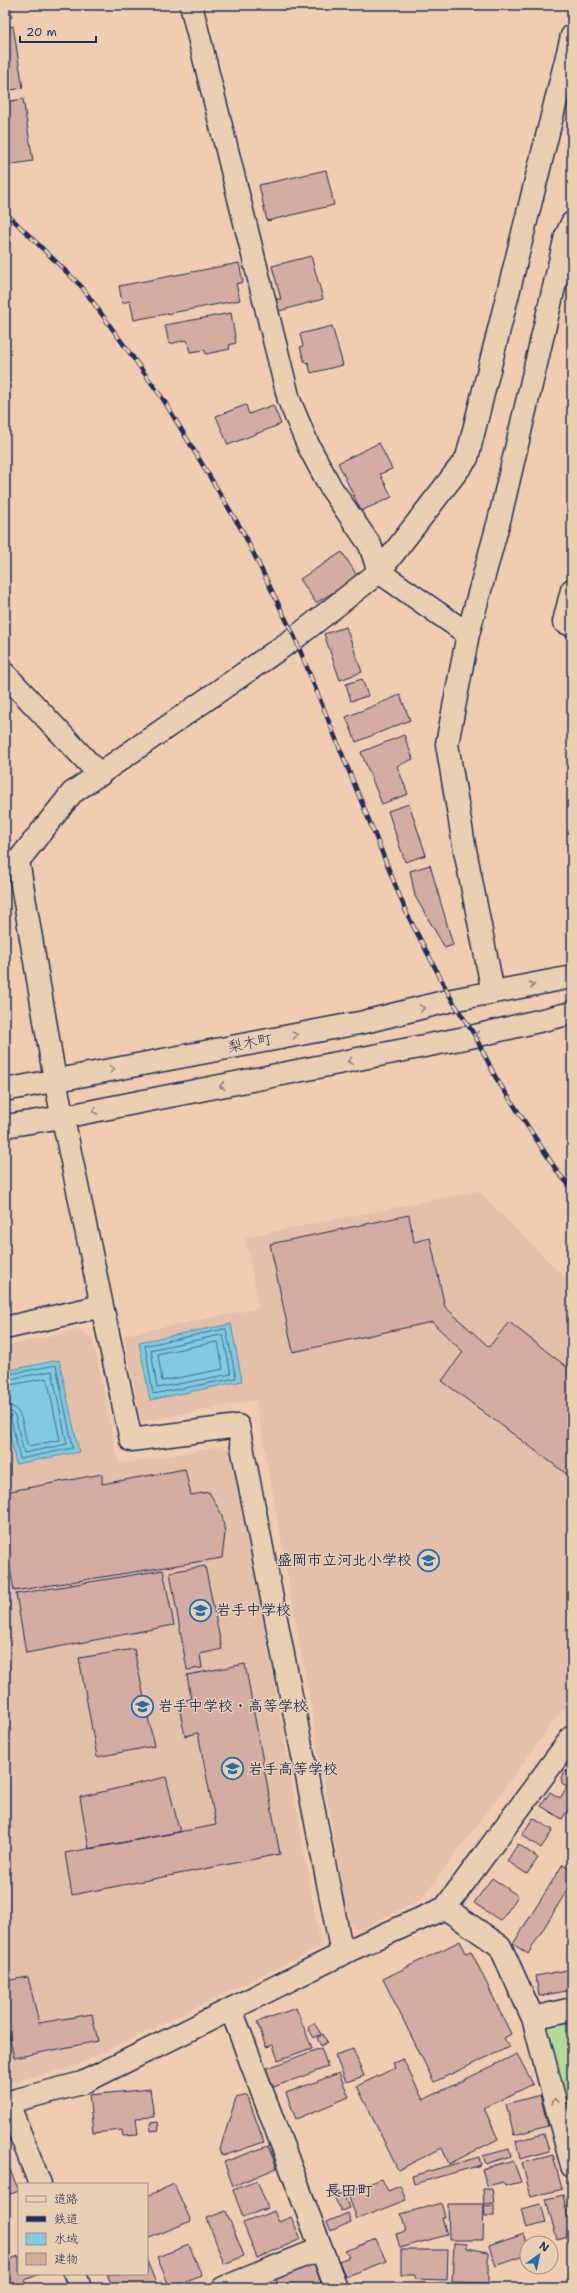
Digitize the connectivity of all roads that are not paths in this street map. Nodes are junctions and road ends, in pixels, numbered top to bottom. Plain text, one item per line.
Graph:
1 (191, 5) edge
2 (572, 36) edge
3 (572, 223) edge
4 (379, 572) junction
5 (572, 590) edge
6 (572, 625) edge
7 (468, 634) junction
8 (5, 674) edge
9 (100, 775) junction
10 (572, 977) edge
11 (493, 992) junction
12 (572, 1013) edge
13 (55, 1080) junction
14 (5, 1090) edge
15 (63, 1117) junction
16 (5, 1126) edge
17 (102, 1306) junction
18 (5, 1328) edge
19 (572, 1736) edge
20 (445, 1908) junction
21 (342, 1954) junction
22 (231, 2009) junction
23 (572, 2009) edge
24 (533, 2018) junction
25 (7, 2103) edge
26 (572, 2166) edge
27 (40, 2183) edge
28 (320, 2248) junction
29 (75, 2275) edge
30 (80, 2288) edge
31 (223, 2288) edge
32 (336, 2288) edge

1 - 4 street
2 - 4 street
3 - 7 street
4 - 7 street
4 - 9 street
5 - 6 street
7 - 11 street
8 - 9 street
9 - 13 street
11 -> 10 street, 梨木町
13 -> 11 street, 梨木町
12 -> 15 street
13 - 14 street, 梨木町
13 - 15 street
15 - 16 street
15 - 17 street
17 - 18 street
17 - 21 street
19 - 20 street
20 - 21 street
20 - 24 street
21 - 22 street
22 - 25 street
22 - 28 street
23 - 24 street
26 -> 24 street
25 - 27 street
28 - 31 street
28 - 32 street
29 - 30 street

